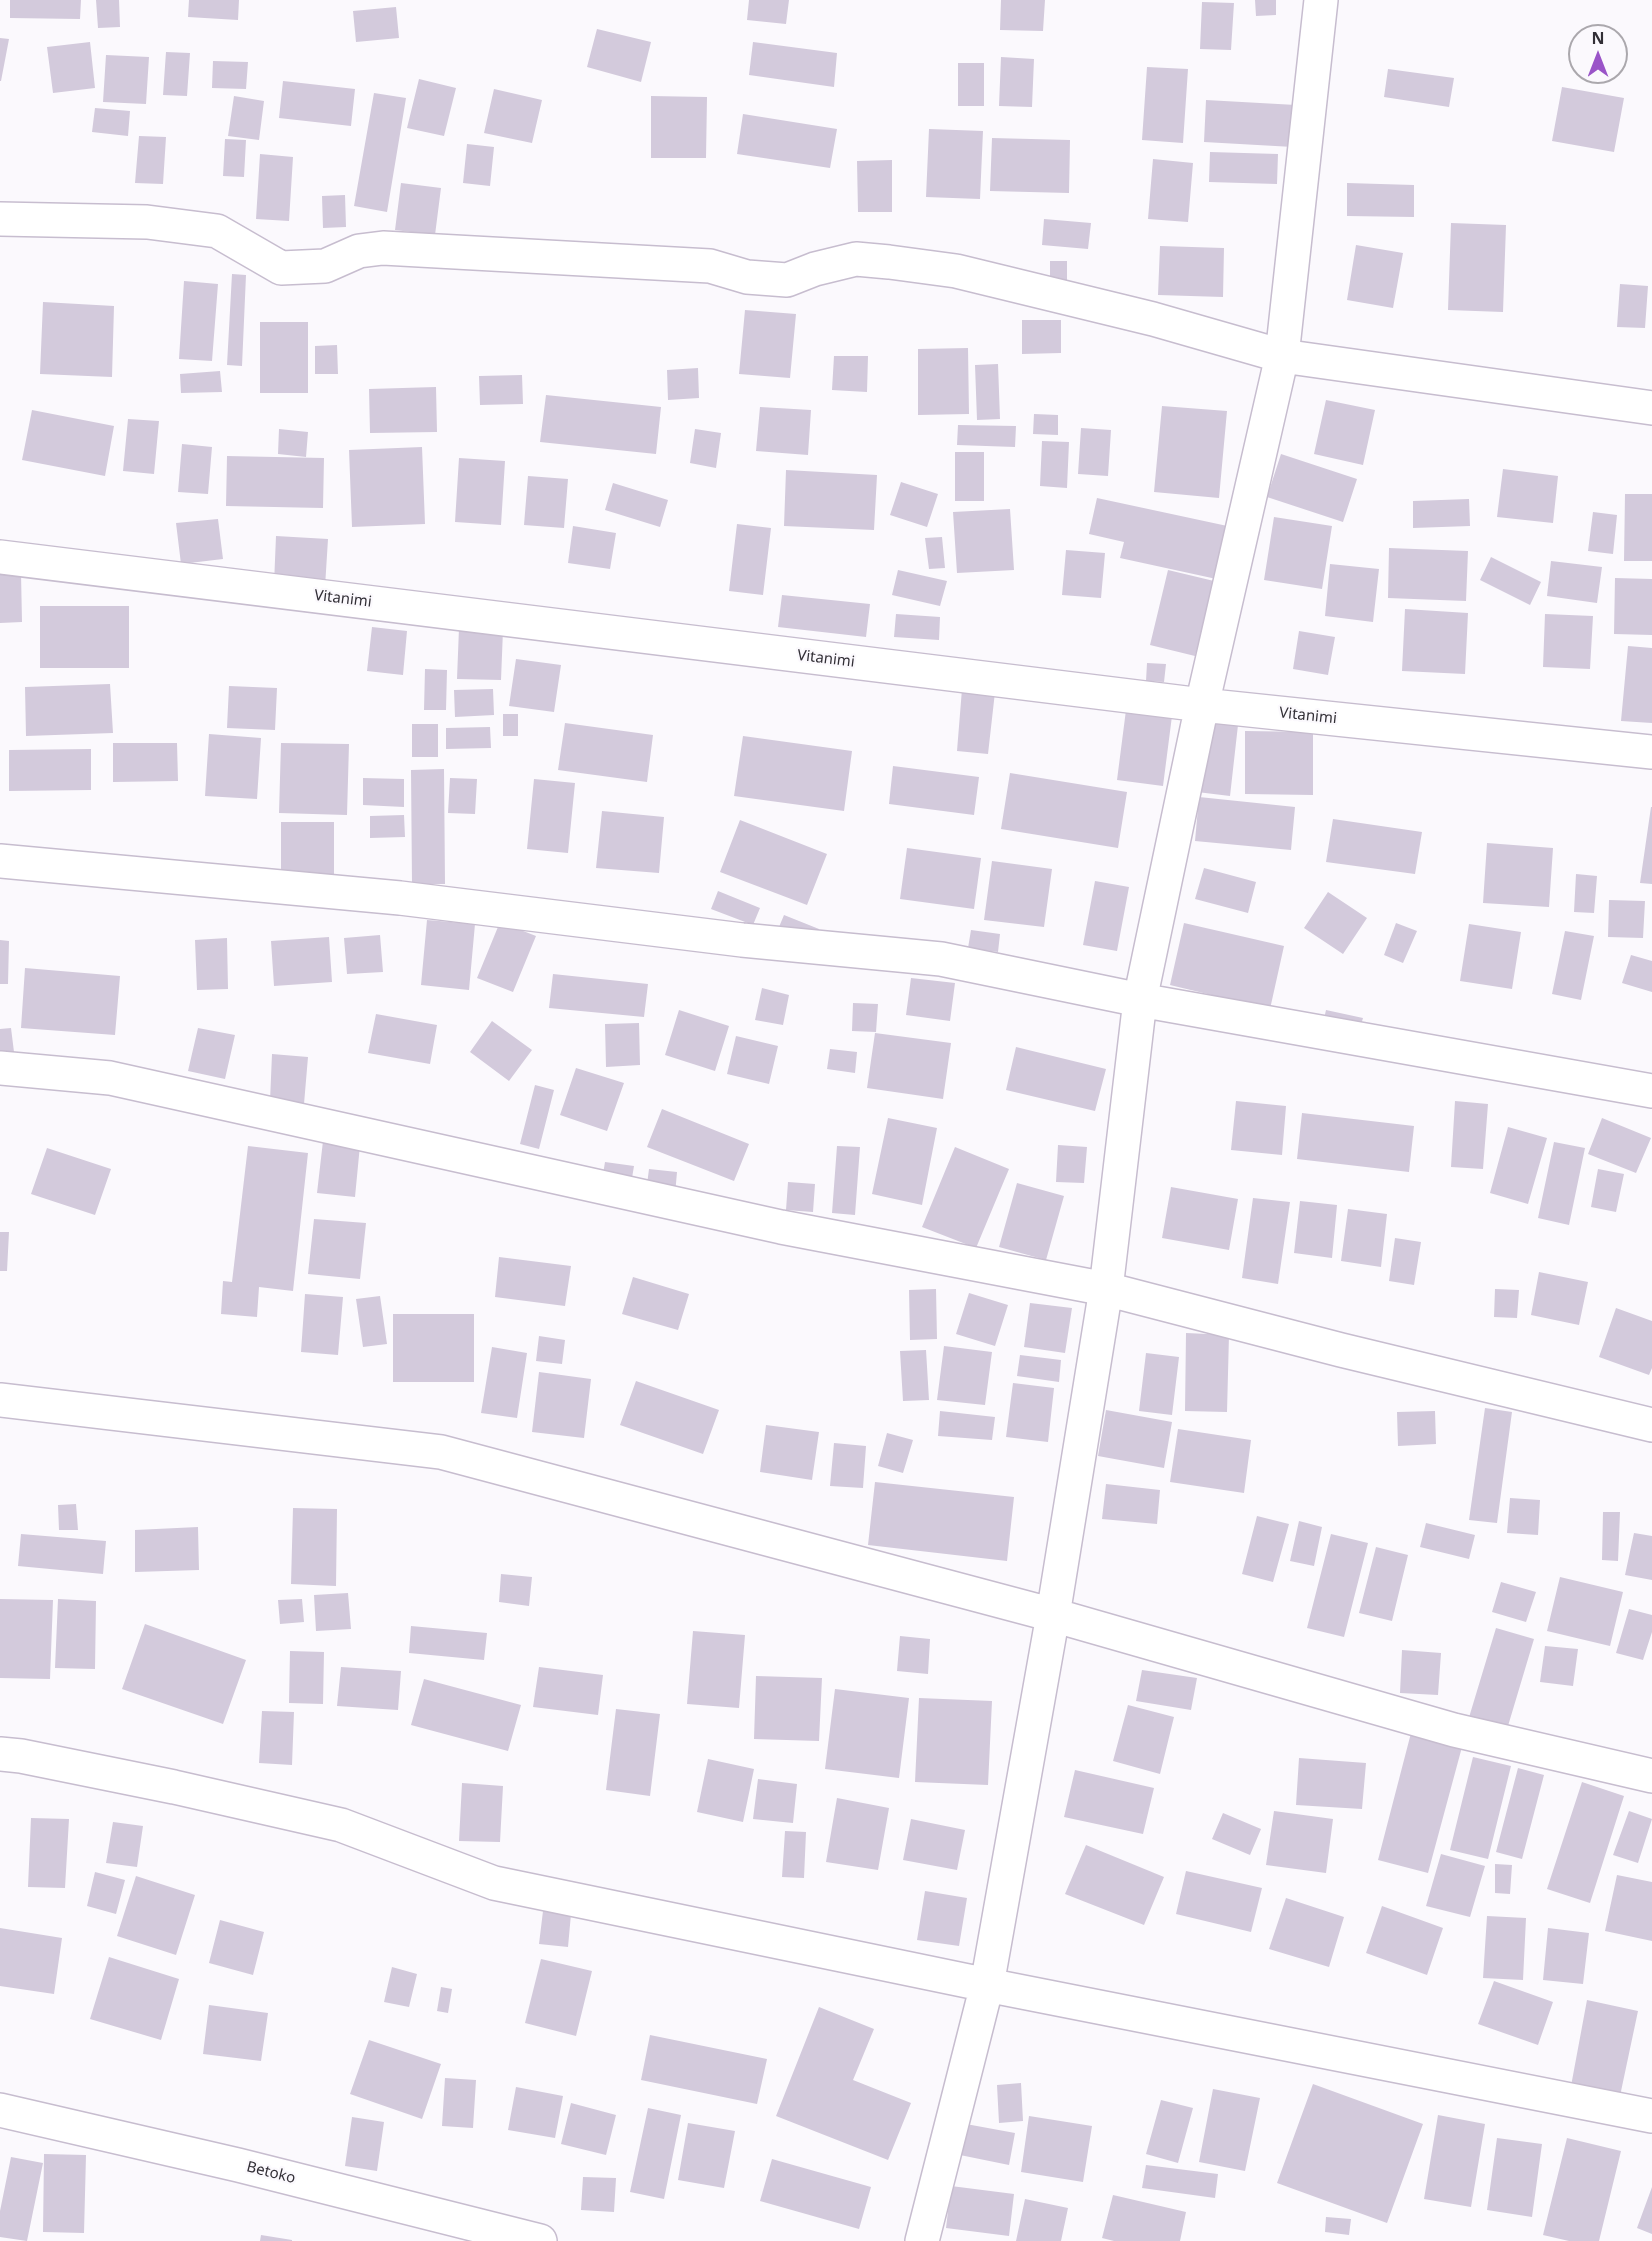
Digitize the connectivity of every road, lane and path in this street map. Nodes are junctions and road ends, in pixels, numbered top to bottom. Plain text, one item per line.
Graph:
1 (1321, 0) edge
2 (0, 219) edge
3 (1282, 356) junction
4 (1652, 408) edge
5 (0, 557) edge
6 (1202, 705) junction
7 (1652, 752) edge
8 (0, 861) edge
9 (1140, 1000) junction
10 (0, 1068) edge
11 (1652, 1091) edge
12 (1106, 1289) junction
13 (0, 1401) edge
14 (1652, 1425) edge
15 (1053, 1615) junction
16 (0, 1754) edge
17 (1652, 1776) edge
18 (987, 1985) junction
19 (0, 2110) edge
20 (1652, 2116) edge
21 (540, 2241) edge
22 (922, 2241) edge

1 - 3 street
2 - 3 street
3 - 4 street
3 - 6 street
5 - 6 street, Vitanimi
6 - 7 street, Vitanimi
6 - 9 street
8 - 9 street
9 - 11 street
9 - 12 street
10 - 12 street
12 - 14 street
12 - 15 street
13 - 15 street
15 - 17 street
15 - 18 street
16 - 18 street
18 - 20 street
18 - 22 street
19 - 21 street, Betoko

